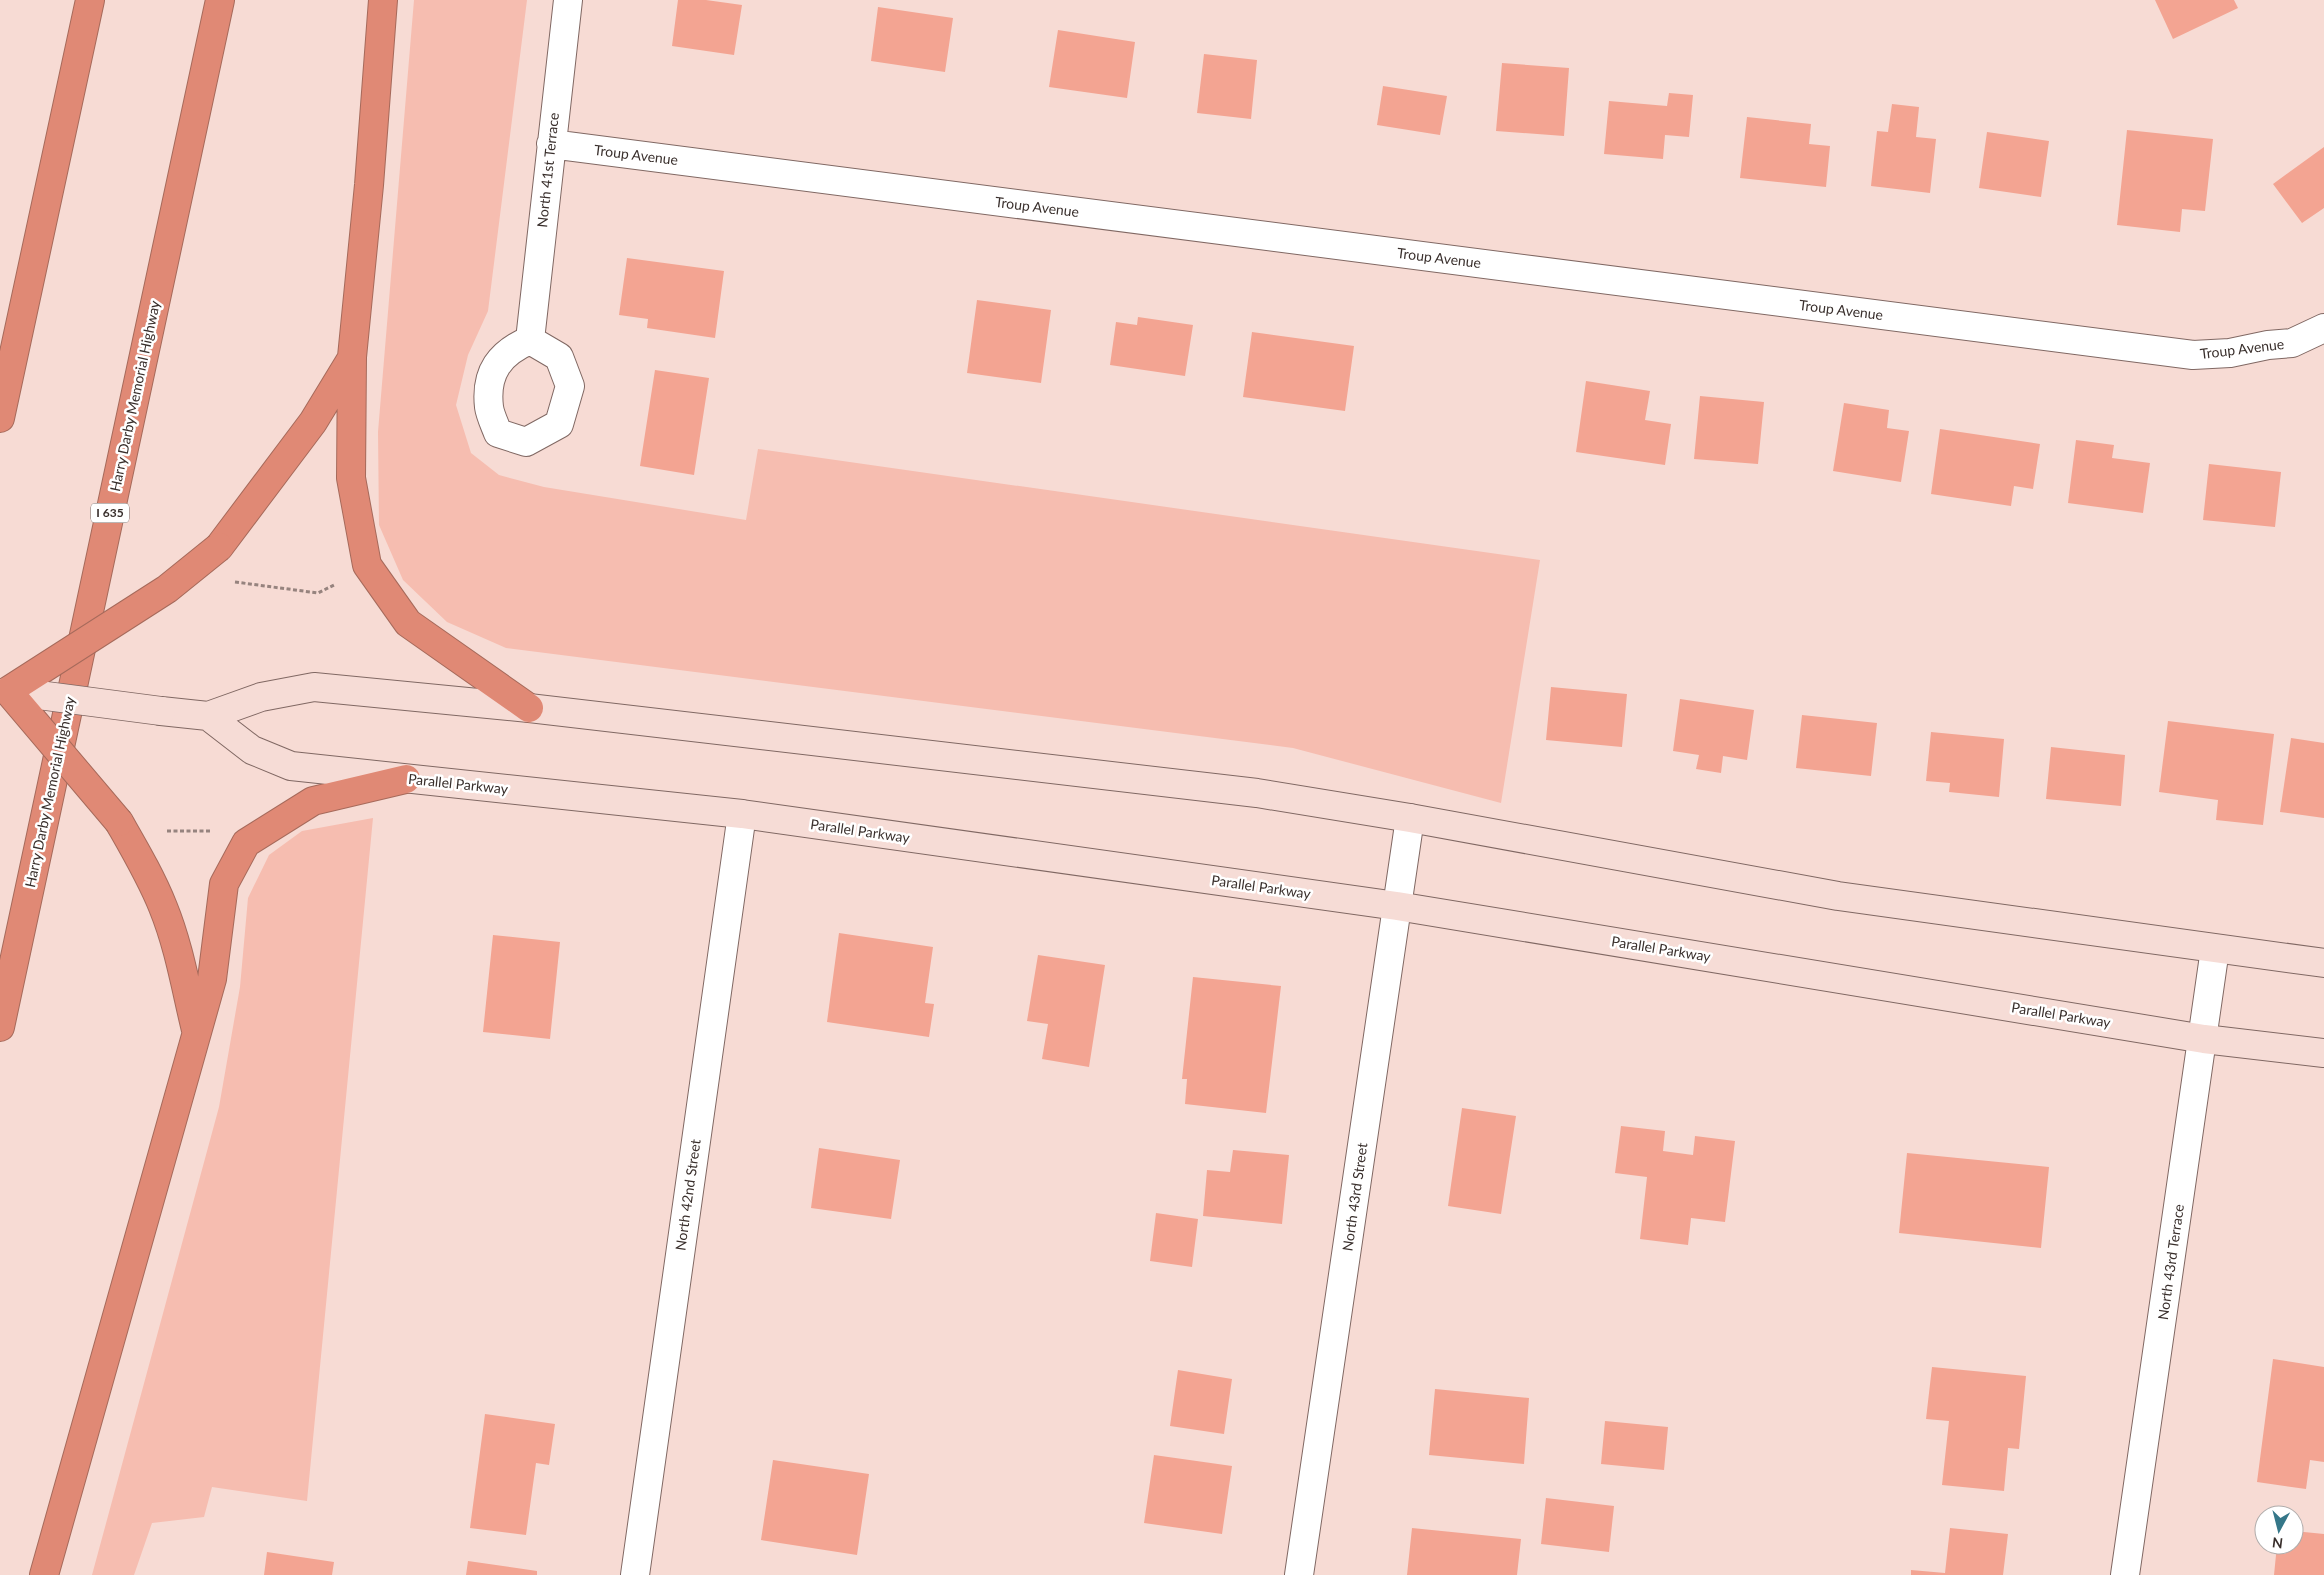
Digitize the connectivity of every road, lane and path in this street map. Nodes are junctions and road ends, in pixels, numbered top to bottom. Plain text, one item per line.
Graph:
1 (90, 0) edge
2 (220, 0) edge
3 (383, 0) edge
4 (568, 0) edge
5 (551, 144) junction
6 (2324, 328) edge
7 (530, 340) dead end
8 (352, 357) junction
9 (0, 418) edge
10 (230, 580) dead end
11 (340, 581) dead end
12 (2, 689) edge
13 (529, 708) junction
14 (208, 716) junction
15 (406, 779) junction
16 (742, 814) junction
17 (1410, 818) junction
18 (162, 830) dead end
19 (216, 832) dead end
20 (1397, 906) junction
21 (2215, 949) junction
22 (2324, 963) edge
23 (0, 1026) edge
24 (196, 1031) junction
25 (2204, 1039) junction
26 (2324, 1053) edge
27 (44, 1575) edge
28 (635, 1575) edge
29 (1299, 1575) edge
30 (2125, 1575) edge

1 - 9 highway
2 - 23 highway, Harry Darby Memorial Highway / I 635
3 - 8 highway
4 - 5 street, North 41st Terrace
5 - 6 street, Troup Avenue
5 - 7 street, North 41st Terrace
8 - 12 highway, bridge
8 - 13 highway
10 - 11 path
12 - 14 main road, bridge
12 - 24 highway, bridge
13 - 14 main road
13 - 17 main road
14 - 15 main road, Parallel Parkway
15 - 16 main road, Parallel Parkway
15 - 24 highway
16 - 20 main road, Parallel Parkway
16 - 28 street, North 42nd Street
17 - 20 street, North 43rd Street
17 - 21 main road
18 - 19 path
20 - 25 main road, Parallel Parkway
20 - 29 street, North 43rd Street
21 - 22 main road
21 - 25 street, North 43rd Terrace
24 - 27 highway
25 - 26 main road, Parallel Parkway
25 - 30 street, North 43rd Terrace

